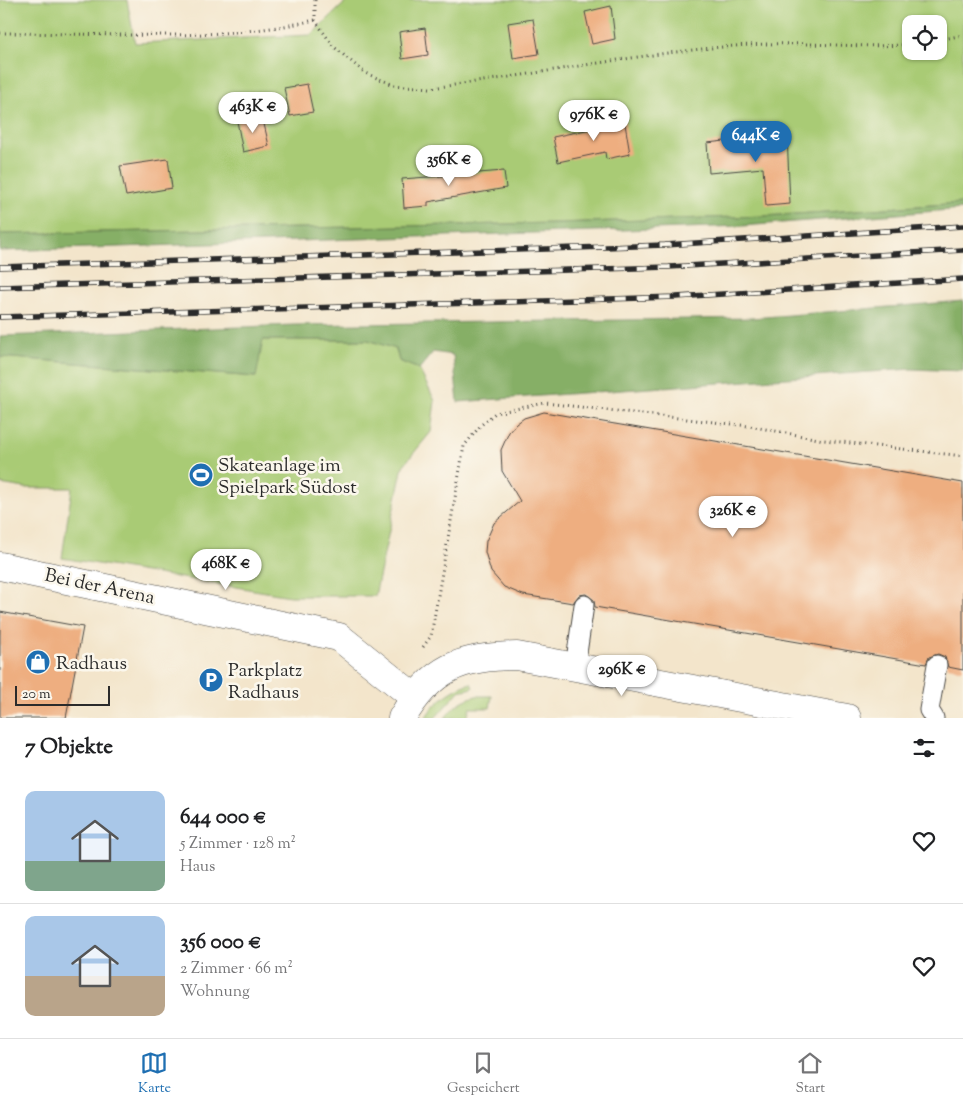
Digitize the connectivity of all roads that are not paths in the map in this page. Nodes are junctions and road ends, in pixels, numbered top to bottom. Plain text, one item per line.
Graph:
1 (0, 566) edge
2 (584, 605) dead end
3 (937, 665) dead end
4 (574, 667) junction
5 (404, 699) edge
6 (847, 718) edge
7 (934, 718) edge

1 - 5 street, Bei der Arena
2 - 4 lane
3 - 7 lane
4 - 5 street
4 - 6 street

